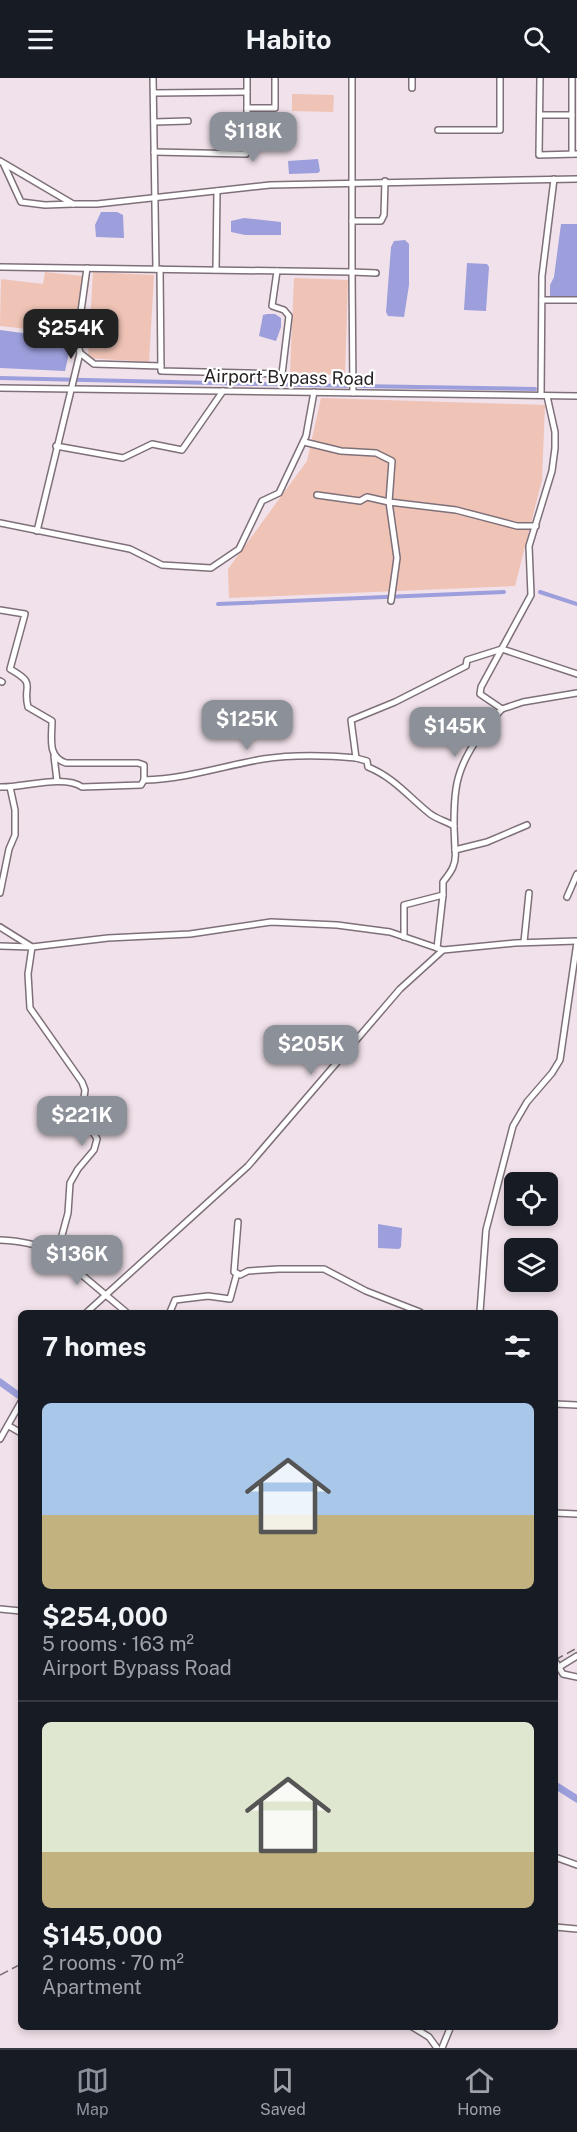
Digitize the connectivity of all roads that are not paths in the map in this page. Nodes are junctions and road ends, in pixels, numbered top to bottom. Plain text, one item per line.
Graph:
1 (153, 78) edge
2 (248, 78) edge
3 (275, 78) edge
4 (352, 78) edge
5 (412, 78) edge
6 (500, 78) edge
7 (540, 78) edge
8 (572, 78) edge
9 (412, 88) dead end
10 (248, 92) junction
11 (154, 93) junction
12 (248, 108) junction
13 (540, 115) junction
14 (574, 115) edge
15 (188, 121) dead end
16 (154, 122) junction
17 (215, 123) dead end
18 (247, 123) junction
19 (438, 130) dead end
20 (575, 134) edge
21 (154, 152) junction
22 (575, 154) edge
23 (2, 162) edge
24 (554, 179) junction
25 (577, 179) edge
26 (385, 181) junction
27 (352, 182) junction
28 (217, 191) junction
29 (155, 197) junction
30 (73, 204) junction
31 (352, 221) junction
32 (1, 267) edge
33 (87, 268) junction
34 (158, 269) junction
35 (216, 270) junction
36 (277, 271) junction
37 (352, 272) junction
38 (376, 273) dead end
39 (542, 300) junction
40 (577, 300) edge
41 (80, 353) junction
42 (161, 366) junction
43 (0, 388) edge
44 (69, 389) junction
45 (224, 391) junction
46 (314, 392) junction
47 (353, 393) junction
48 (544, 396) junction
49 (577, 396) edge
50 (304, 442) junction
51 (56, 446) junction
52 (317, 495) dead end
53 (389, 502) junction
54 (0, 523) edge
55 (536, 526) junction
56 (37, 531) junction
57 (391, 601) dead end
58 (0, 610) edge
59 (502, 649) junction
60 (577, 674) edge
61 (577, 693) edge
62 (502, 709) junction
63 (54, 755) junction
64 (356, 758) junction
65 (144, 780) junction
66 (57, 781) junction
67 (0, 787) edge
68 (10, 787) junction
69 (527, 825) dead end
70 (454, 826) junction
71 (455, 850) junction
72 (577, 874) edge
73 (0, 893) edge
74 (529, 893) dead end
75 (443, 895) junction
76 (567, 897) dead end
77 (0, 927) edge
78 (405, 937) junction
79 (577, 941) edge
80 (524, 942) junction
81 (0, 946) edge
82 (32, 947) junction
83 (440, 949) junction
84 (238, 1222) dead end
85 (0, 1240) edge
86 (57, 1254) junction
87 (237, 1273) junction
88 (107, 1294) junction
89 (89, 1310) edge
90 (124, 1310) edge
91 (171, 1310) edge
92 (415, 1310) edge
93 (480, 1310) edge
94 (558, 1404) edge
95 (577, 1405) edge
96 (18, 1408) edge
97 (0, 1425) edge
98 (8, 1428) junction
99 (18, 1433) edge
100 (0, 1439) edge
101 (558, 1513) edge
102 (577, 1515) edge
103 (0, 1609) edge
104 (18, 1611) edge
105 (577, 1656) edge
106 (559, 1667) joint
107 (577, 1677) edge
108 (558, 1858) edge
109 (577, 1865) edge
110 (558, 1927) edge
111 (577, 1929) edge
112 (418, 2030) edge
113 (449, 2030) edge
114 (437, 2048) edge
115 (442, 2048) edge

1 - 11 street
2 - 10 street
3 - 12 street
4 - 27 street
5 - 9 street
6 - 19 street
7 - 13 street
8 - 14 street
10 - 11 street
10 - 12 street
11 - 16 street
12 - 18 street
13 - 14 street
13 - 22 street
14 - 20 street
15 - 16 street
16 - 21 street
17 - 18 street
18 - 21 street
20 - 22 street
21 - 29 street
23 - 30 street
23 - 30 street
24 - 25 street
24 - 26 street
24 - 39 street
26 - 27 street
26 - 31 street
27 - 28 street
27 - 31 street
28 - 29 street
28 - 35 street
29 - 30 street
29 - 34 street
31 - 37 street
32 - 33 street
33 - 34 street
33 - 41 street
34 - 35 street
34 - 42 street
35 - 36 street
36 - 37 street
36 - 42 street
37 - 38 street
37 - 47 street
39 - 40 street
39 - 48 street
41 - 42 street
41 - 44 street
43 - 44 street, Airport Bypass Road
44 - 45 street, Airport Bypass Road
44 - 51 street
45 - 46 street, Airport Bypass Road
45 - 51 street
46 - 47 street, Airport Bypass Road
46 - 50 street
47 - 48 street, Airport Bypass Road
48 - 49 street, Airport Bypass Road
48 - 55 street
50 - 53 street
50 - 56 street
51 - 56 street
52 - 53 street
53 - 55 street
53 - 57 street
54 - 56 street
55 - 59 street
58 - 63 street
59 - 60 street
59 - 62 street
59 - 64 street
61 - 62 street
62 - 70 street
63 - 65 street
63 - 66 street
64 - 65 street
64 - 70 street
65 - 66 street
66 - 68 street
67 - 68 street
68 - 73 street
69 - 71 street
70 - 71 street
71 - 75 street
72 - 76 street
74 - 80 street
75 - 78 street
75 - 83 street
77 - 82 street
78 - 82 street
78 - 83 street
79 - 80 street
79 - 93 street
80 - 83 street
81 - 82 street
82 - 86 street
83 - 88 street
84 - 87 street
85 - 86 street
86 - 88 street
87 - 91 street
87 - 92 street
88 - 89 street
88 - 90 street
94 - 95 street
96 - 98 street
97 - 98 street
98 - 99 street
98 - 100 street
101 - 102 street
103 - 104 street
105 - 106 street
106 - 107 street
108 - 109 street
110 - 111 street
112 - 114 street
113 - 115 street

